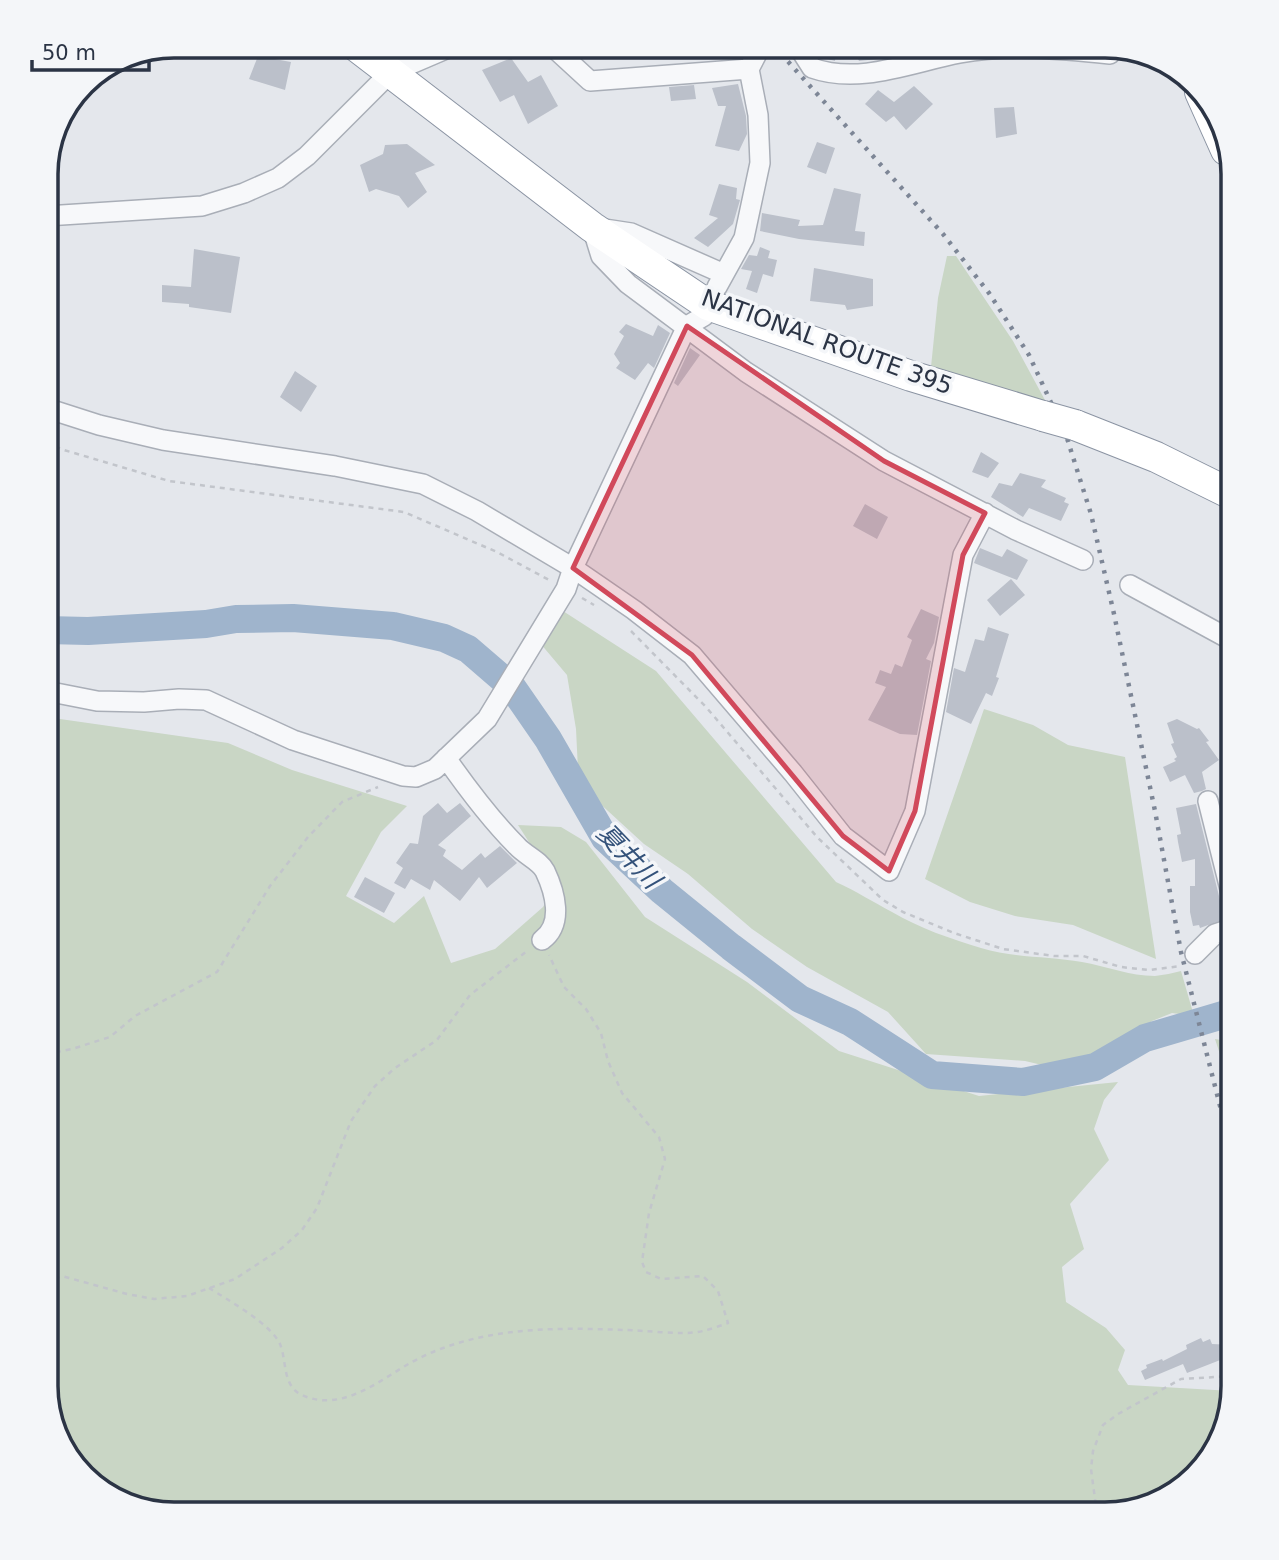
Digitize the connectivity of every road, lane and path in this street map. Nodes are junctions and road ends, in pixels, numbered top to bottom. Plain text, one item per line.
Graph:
1 (373, 58) edge
2 (425, 58) edge
3 (565, 58) edge
4 (755, 58) edge
5 (806, 58) edge
6 (939, 58) edge
7 (750, 69) junction
8 (390, 73) junction
9 (58, 215) edge
10 (592, 227) junction
11 (696, 321) junction
12 (58, 412) edge
13 (58, 448) edge
14 (1221, 489) edge
15 (985, 513) junction
16 (1083, 560) dead end
17 (573, 568) junction
18 (1130, 585) dead end
19 (566, 589) junction
20 (594, 606) dead end
21 (631, 631) dead end
22 (1221, 634) edge
23 (58, 693) edge
24 (451, 753) junction
25 (403, 776) junction
26 (1208, 801) dead end
27 (1221, 851) edge
28 (1221, 932) edge
29 (542, 940) junction
30 (1190, 960) joint
31 (58, 1052) edge
32 (58, 1278) edge
33 (209, 1288) junction
34 (1221, 1376) edge
35 (1095, 1502) edge

1 - 8 highway, NATIONAL ROUTE 395
2 - 8 street
3 - 7 street
4 - 7 street
5 - 6 street
7 - 10 street
8 - 9 street
8 - 10 highway, NATIONAL ROUTE 395
10 - 11 street
10 - 14 highway, NATIONAL ROUTE 395, bridge
11 - 15 street
11 - 17 street
12 - 17 street
13 - 19 path
15 - 16 street
15 - 17 street
17 - 19 street
18 - 22 street
19 - 20 path
19 - 24 street
21 - 30 path
23 - 25 street
24 - 25 street
24 - 29 street
25 - 31 path
26 - 27 street
28 - 30 street
29 - 33 path
29 - 33 path
32 - 33 path
34 - 35 path

